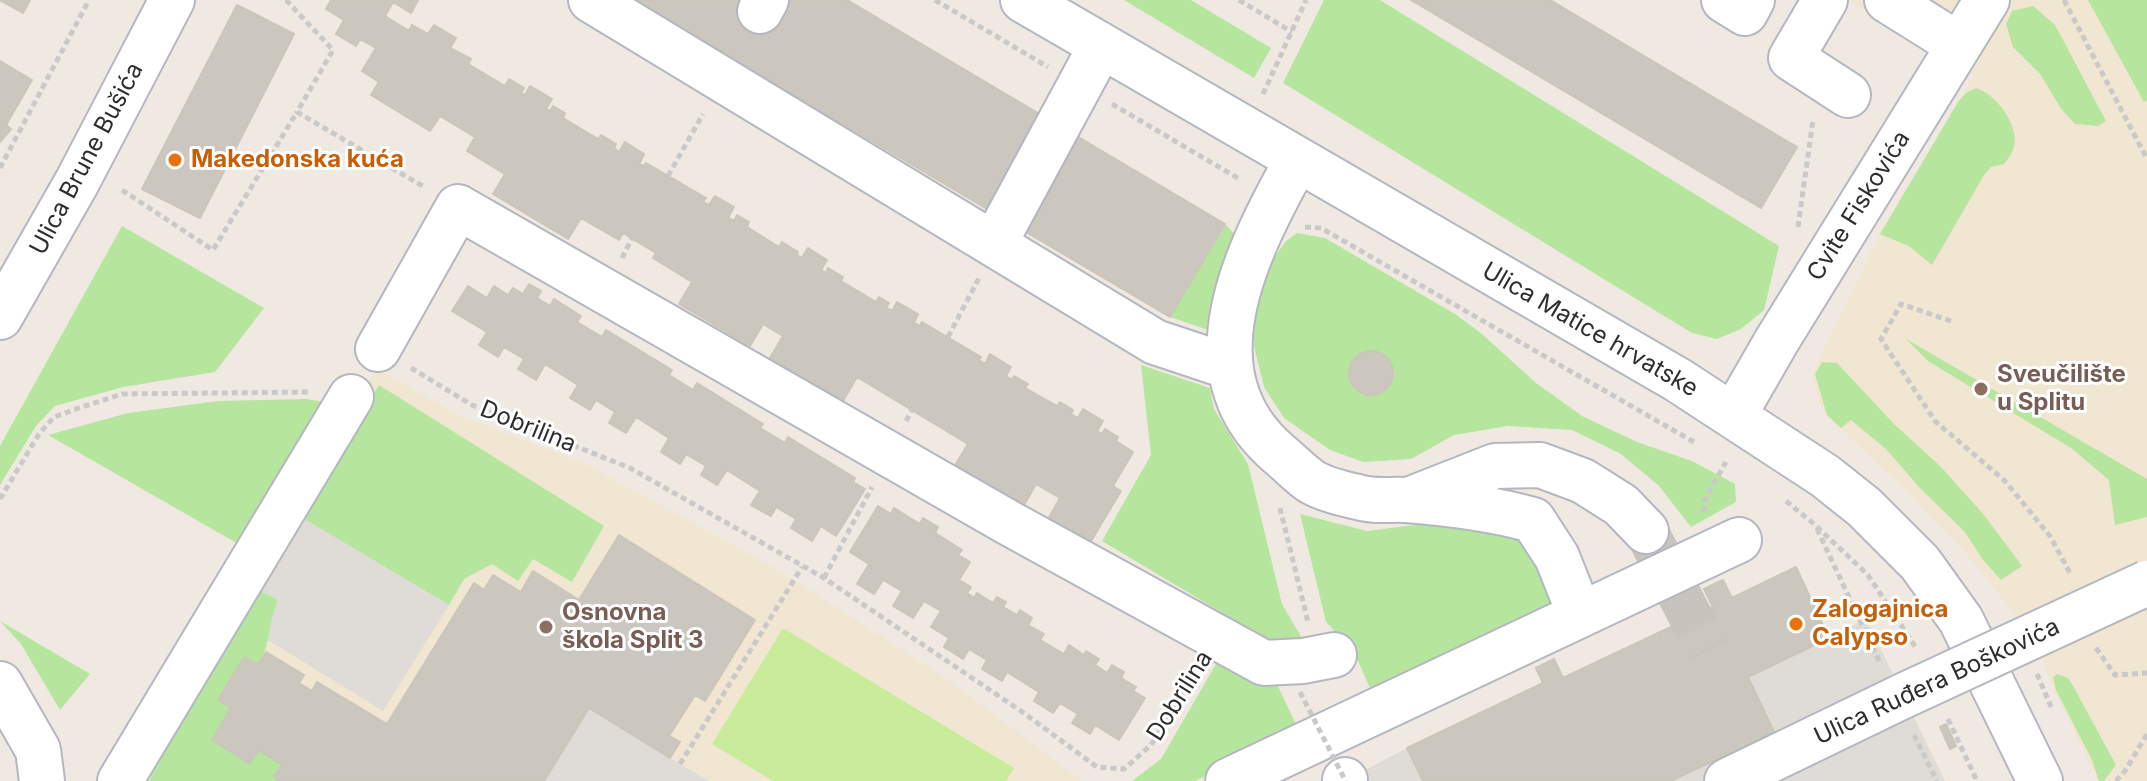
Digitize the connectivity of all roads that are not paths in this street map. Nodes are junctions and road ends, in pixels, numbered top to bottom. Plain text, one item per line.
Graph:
1 (172, 0) edge
2 (591, 0) edge
3 (1023, 0) edge
4 (1724, 0) edge
5 (1752, 0) edge
6 (1825, 0) edge
7 (1987, 0) edge
8 (1910, 6) edge
9 (1959, 45) junction
10 (1101, 46) junction
11 (1848, 95) dead end
12 (1297, 160) junction
13 (994, 244) junction
14 (0, 317) edge
15 (378, 349) road end
16 (1230, 367) junction
17 (351, 397) road end
18 (1734, 415) junction
19 (1409, 500) junction
20 (1722, 530) road end
21 (1646, 531) tunnel mouth
22 (2147, 583) edge
23 (1580, 615) junction
24 (1334, 655) road end
25 (0, 684) edge
26 (44, 780) edge
27 (120, 781) edge
28 (1228, 781) edge
29 (1727, 781) edge
30 (2040, 781) edge

1 - 14 street, Ulica Brune Bušića
2 - 13 street
3 - 10 street, Ulica Matice hrvatske
4 - 5 street
6 - 11 street
7 - 9 street, Cvite Fiskovića
8 - 9 street
9 - 18 street, Cvite Fiskovića
10 - 12 street, Ulica Matice hrvatske
10 - 13 street
12 - 16 street
12 - 18 street, Ulica Matice hrvatske
13 - 16 street
15 - 24 street, Dobrilina
16 - 19 street
17 - 27 street
18 - 30 street, Ulica Matice hrvatske
19 - 21 street
19 - 23 street
20 - 23 street
22 - 29 street, Ulica Ruđera Boškovića, bridge
23 - 28 street
25 - 26 street

